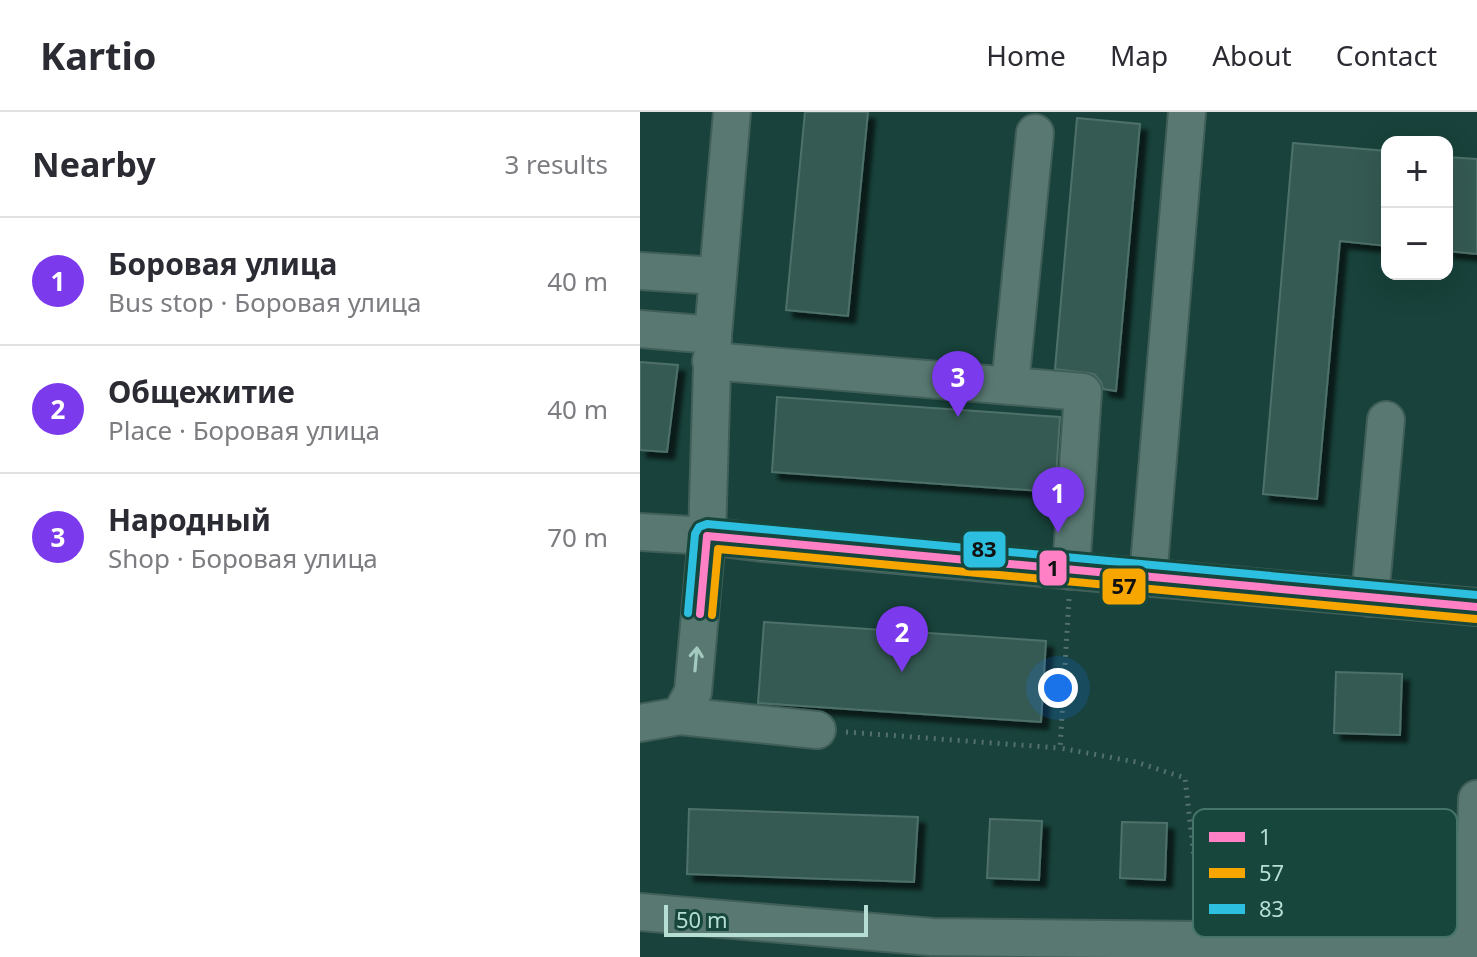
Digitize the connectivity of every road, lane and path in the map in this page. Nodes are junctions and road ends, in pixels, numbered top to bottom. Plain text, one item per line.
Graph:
1 (732, 112) edge
2 (1187, 112) edge
3 (1035, 133) dead end
4 (640, 271) edge
5 (717, 276) junction
6 (640, 329) edge
7 (712, 348) junction
8 (1010, 386) junction
9 (1386, 420) dead end
10 (640, 532) edge
11 (707, 536) junction
12 (1071, 571) junction
13 (1148, 578) junction
14 (1370, 598) junction
15 (1477, 607) edge
16 (680, 716) junction
17 (640, 723) edge
18 (817, 730) joint
19 (1060, 748) junction
20 (1477, 799) edge
21 (1193, 858) edge
22 (640, 912) edge
23 (932, 947) edge
24 (1205, 948) edge
25 (1475, 948) edge

1 - 5 street
2 - 13 street
3 - 8 street
4 - 5 street
5 - 7 street
6 - 7 street
7 - 8 street
7 - 11 street
8 - 12 street
9 - 14 street
10 - 11 street
11 - 12 street
16 -> 11 street
12 - 13 street
12 - 19 path
13 - 14 street
14 - 15 street
16 - 17 street
16 - 18 street
18 - 19 path
19 - 21 path
20 - 25 street
22 - 23 street
23 - 24 street
24 - 25 street

